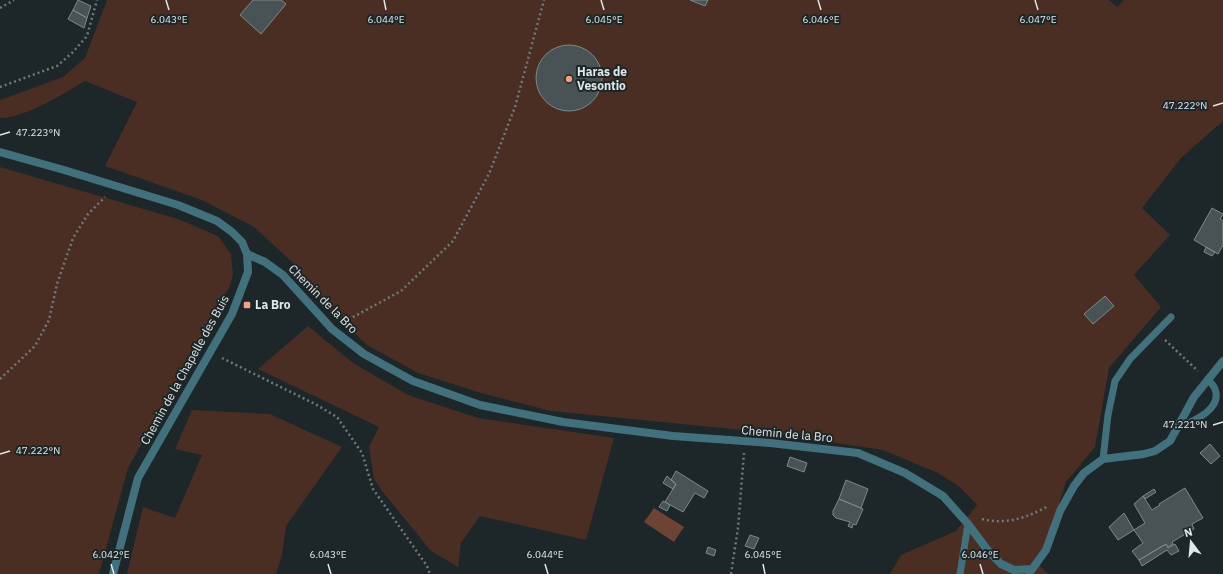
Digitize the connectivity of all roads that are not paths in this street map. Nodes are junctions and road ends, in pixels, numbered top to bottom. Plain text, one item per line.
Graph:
1 (0, 152) edge
2 (247, 254) junction
3 (1171, 317) dead end
4 (1223, 361) edge
5 (1207, 380) junction
6 (1177, 428) junction
7 (1103, 459) junction
8 (968, 524) junction
9 (1030, 571) edge
10 (113, 574) edge
11 (960, 574) edge

1 - 2 street, Chemin de la Chapelle des Buis
2 - 8 street, Chemin de la Bro
2 - 10 street, Chemin de la Chapelle des Buis
3 - 7 lane
4 - 5 street, Chemin de la Bro
5 - 6 street, Chemin de la Bro
5 - 6 lane
6 - 7 street, Chemin de la Bro
7 - 9 street, Chemin de la Bro
8 - 9 street, Chemin de la Bro
8 - 11 lane

